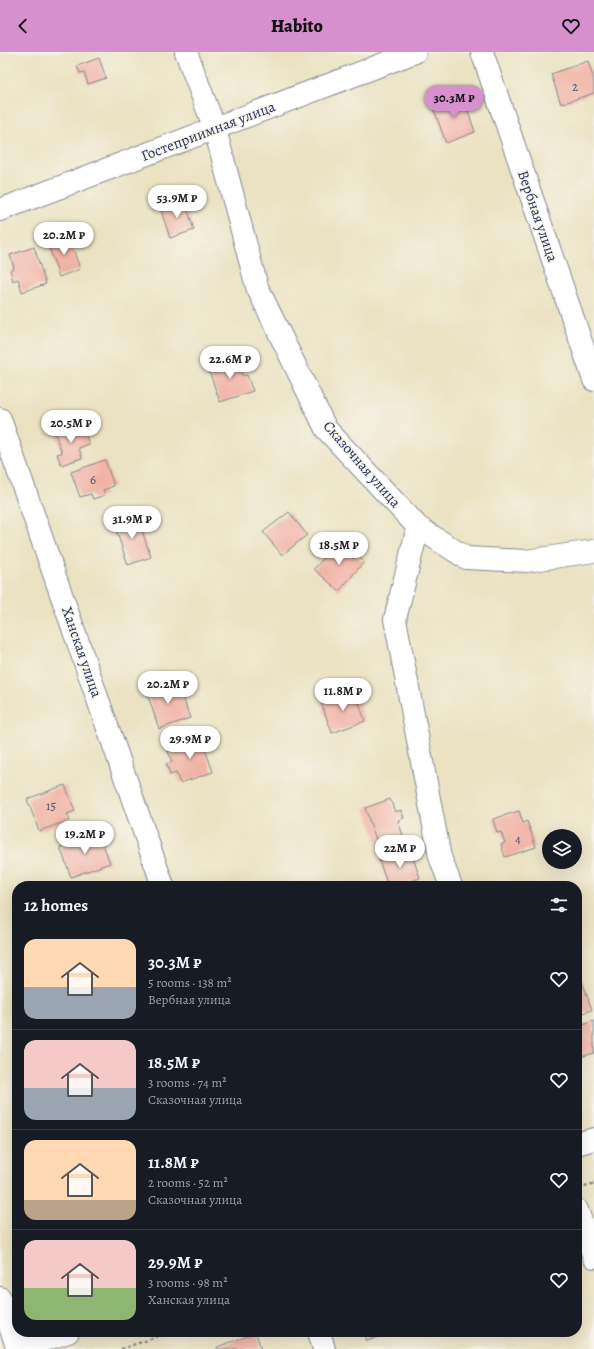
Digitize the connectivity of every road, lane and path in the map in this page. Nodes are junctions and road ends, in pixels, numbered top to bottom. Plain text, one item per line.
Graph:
1 (186, 52) edge
2 (415, 52) edge
3 (482, 52) edge
4 (215, 129) junction
5 (0, 210) edge
6 (594, 380) edge
7 (0, 418) edge
8 (418, 527) junction
9 (594, 551) edge
10 (161, 881) edge
11 (449, 881) edge
12 (594, 1139) edge
13 (582, 1143) edge
14 (594, 1184) edge
15 (582, 1188) edge
16 (582, 1224) edge
17 (594, 1257) edge
18 (0, 1298) edge
19 (12, 1332) edge
20 (14, 1337) edge
21 (53, 1337) edge
22 (157, 1337) edge
23 (320, 1337) edge
24 (18, 1349) edge
25 (122, 1349) edge
26 (324, 1349) edge

1 - 4 street, Сказочная улица
2 - 4 street, Гостеприимная улица
3 - 6 street, Вербная улица
4 - 5 street, Гостеприимная улица
4 - 8 street, Сказочная улица
7 - 10 street, Ханская улица
8 - 9 street, Сказочная улица
8 - 11 street
12 - 13 street
14 - 15 path
16 - 17 street
18 - 19 street
20 - 24 street
21 - 24 street
22 - 25 path
23 - 26 street

